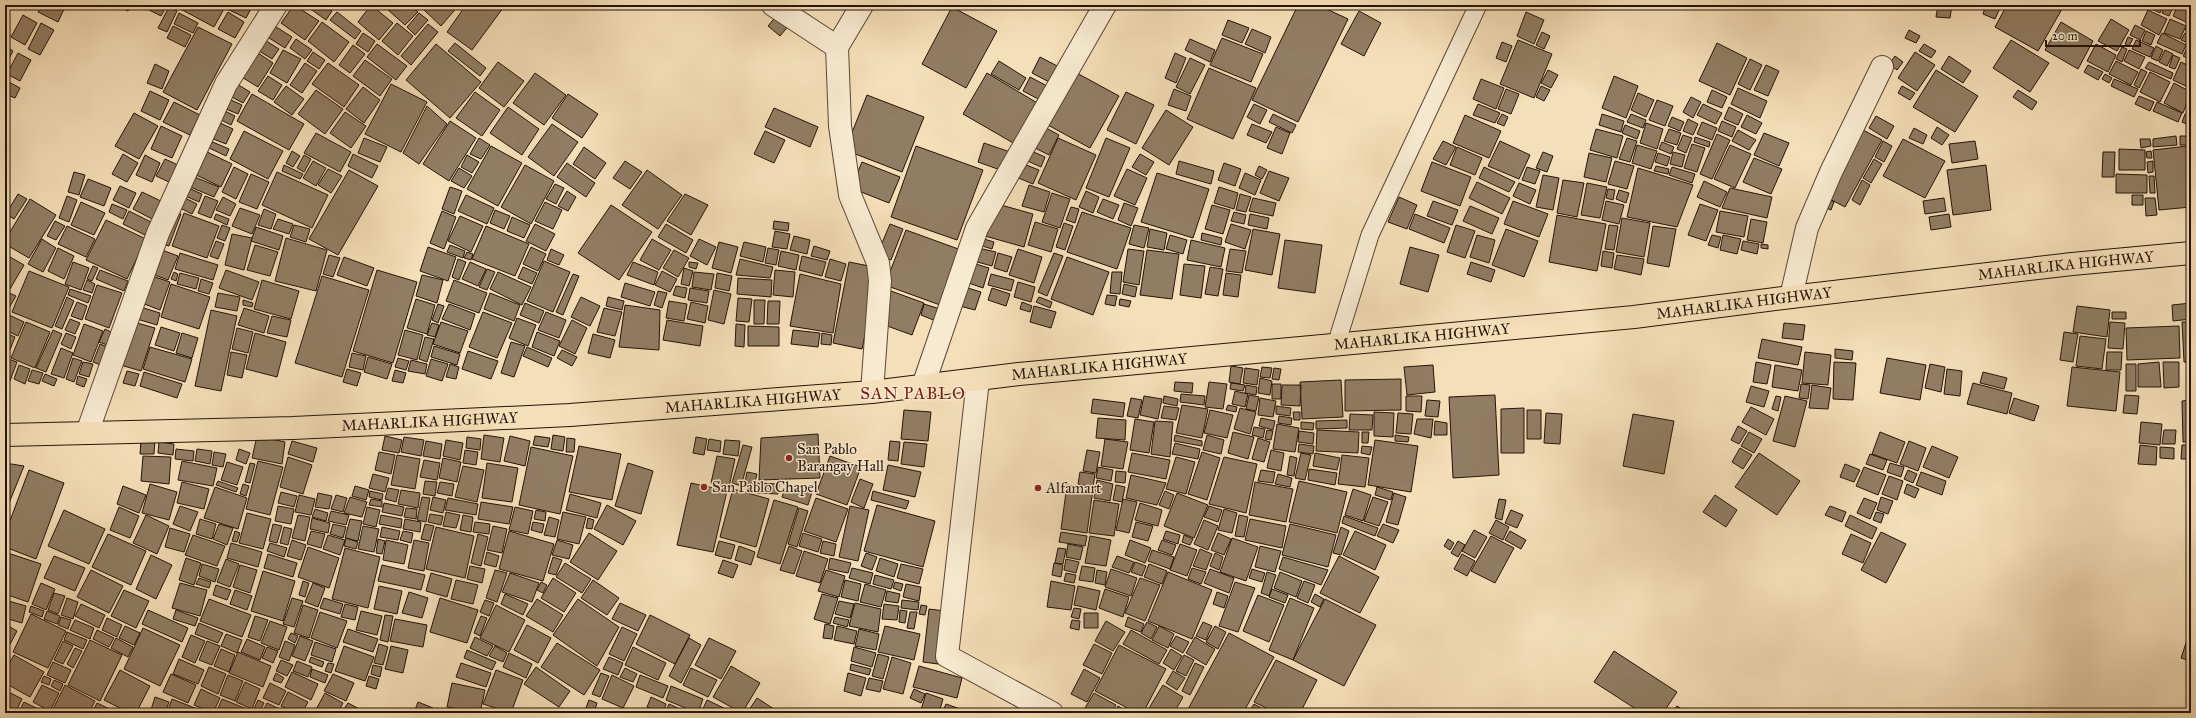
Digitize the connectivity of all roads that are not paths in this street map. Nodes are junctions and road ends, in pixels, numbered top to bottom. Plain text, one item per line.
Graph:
1 (276, 5) edge
2 (773, 5) edge
3 (862, 5) edge
4 (1105, 5) edge
5 (1478, 5) edge
6 (837, 47) junction
7 (1882, 67) dead end
8 (2191, 253) edge
9 (1791, 296) junction
10 (1336, 345) junction
11 (978, 380) junction
12 (924, 386) junction
13 (872, 392) junction
14 (87, 433) junction
15 (5, 435) edge
16 (1052, 713) edge

1 - 14 street
2 - 6 street
3 - 6 street
4 - 12 street
5 - 10 lane
6 - 13 street
7 - 9 street
8 - 9 highway, MAHARLIKA HIGHWAY
9 - 10 highway, MAHARLIKA HIGHWAY
10 - 11 highway, MAHARLIKA HIGHWAY
11 - 12 highway, MAHARLIKA HIGHWAY
11 - 16 street
12 - 13 highway, MAHARLIKA HIGHWAY
13 - 14 highway, MAHARLIKA HIGHWAY
14 - 15 highway, MAHARLIKA HIGHWAY

